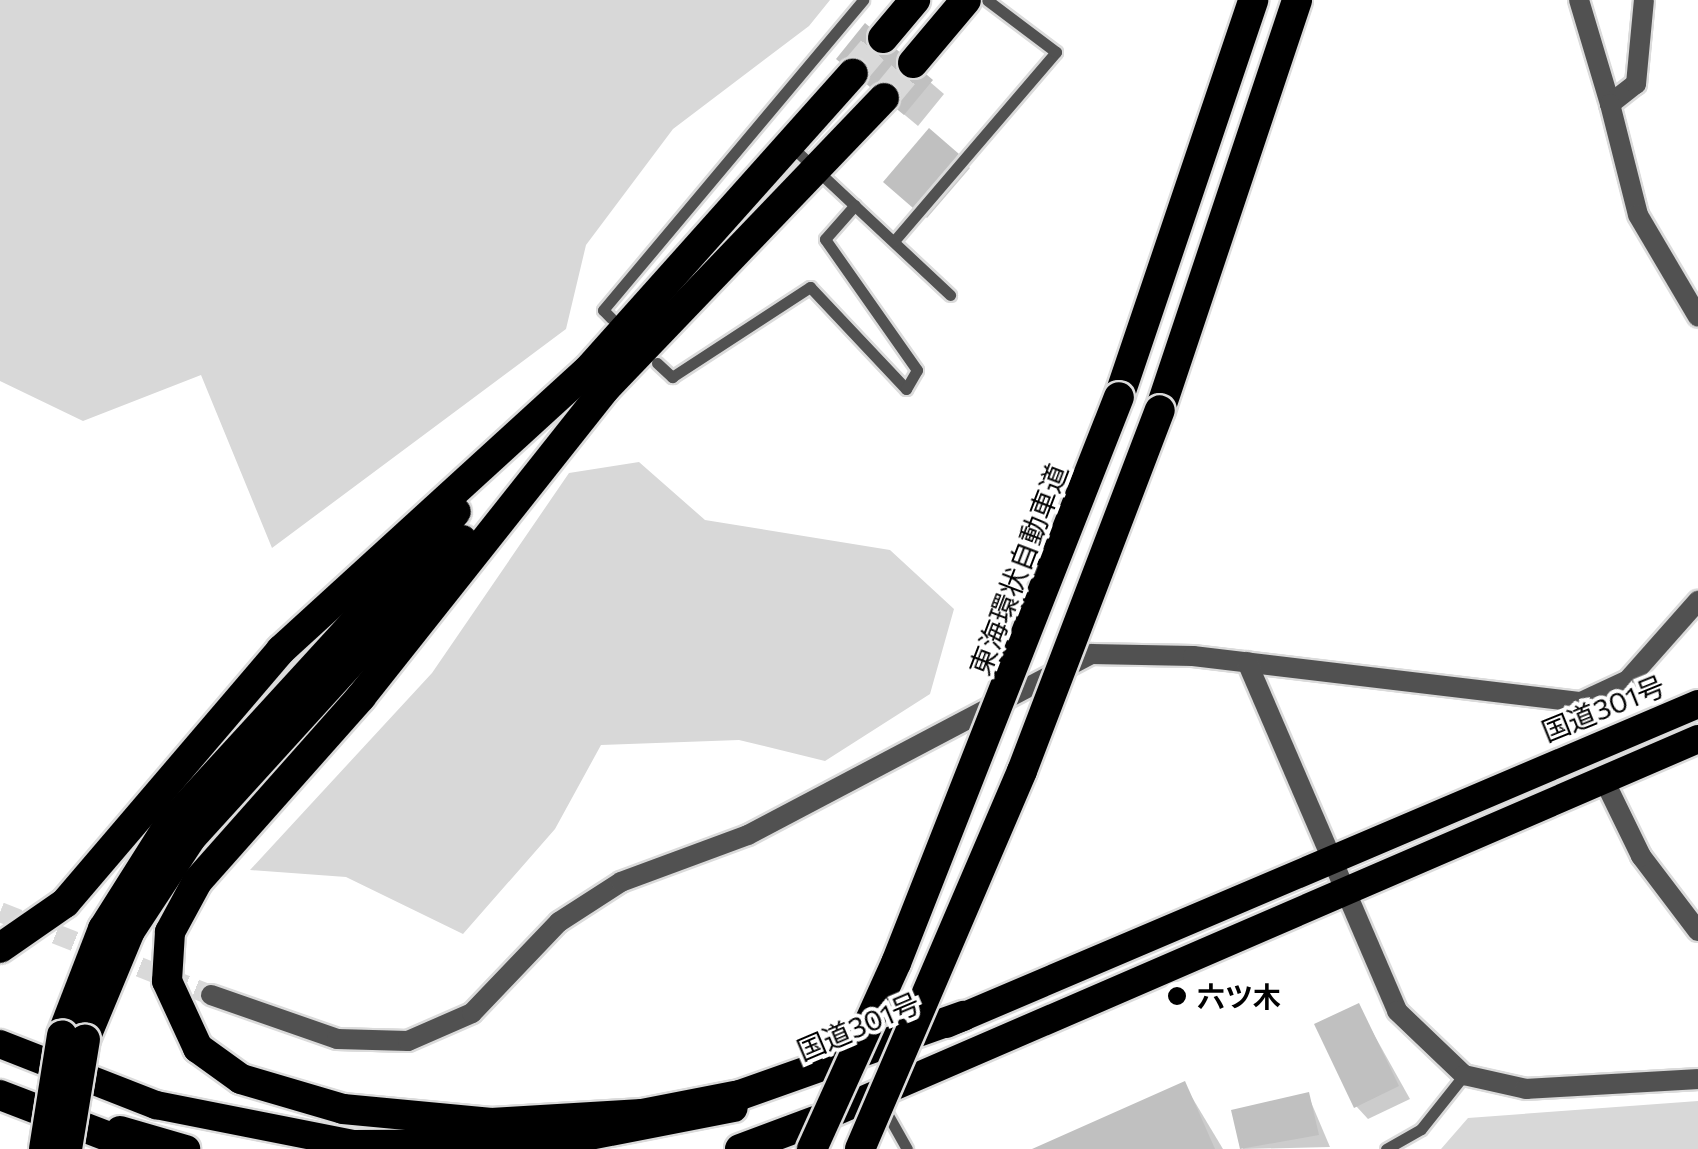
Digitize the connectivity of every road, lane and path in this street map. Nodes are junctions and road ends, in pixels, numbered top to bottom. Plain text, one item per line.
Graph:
1 (863, 0) edge
2 (915, 0) edge
3 (966, 0) edge
4 (987, 0) edge
5 (1253, 0) edge
6 (1297, 0) edge
7 (1580, 0) edge
8 (1644, 0) edge
9 (883, 38) tunnel mouth
10 (913, 64) tunnel mouth
11 (854, 73) tunnel mouth
12 (884, 98) tunnel mouth
13 (1610, 104) junction
14 (791, 146) junction
15 (820, 171) junction
16 (855, 205) junction
17 (894, 241) junction
18 (950, 296) dead end
19 (1698, 316) edge
20 (611, 318) dead end
21 (658, 363) dead end
22 (596, 380) junction
23 (1698, 600) edge
24 (1247, 662) junction
25 (1698, 704) edge
26 (1698, 739) edge
27 (1604, 780) junction
28 (1330, 856) junction
29 (1344, 892) junction
30 (1698, 931) edge
31 (0, 948) edge
32 (212, 995) tunnel mouth
33 (964, 1016) junction
34 (74, 1037) junction
35 (0, 1044) edge
36 (1464, 1075) junction
37 (1698, 1079) edge
38 (0, 1086) edge
39 (0, 1095) edge
40 (878, 1095) junction
41 (814, 1135) edge
42 (44, 1149) edge
43 (67, 1149) edge
44 (141, 1149) edge
45 (186, 1149) edge
46 (719, 1149) edge
47 (740, 1149) edge
48 (860, 1149) edge
49 (907, 1149) edge
50 (1386, 1149) edge

1 - 20 lane
2 - 9 highway
3 - 10 highway
4 - 17 lane
5 - 41 highway, 東海環状自動車道, bridge
6 - 48 highway, bridge
7 - 13 street
8 - 13 street
11 - 14 highway
12 - 15 highway
13 - 19 street
14 - 15 lane
14 - 22 highway
15 - 16 lane
15 - 22 highway
16 - 17 lane
16 - 21 lane
17 - 18 lane
22 - 31 highway
22 - 33 highway
22 - 34 highway
23 - 24 street
24 - 28 street
24 - 32 street
25 - 28 highway, 国道301号
26 - 27 highway
27 - 29 highway
27 - 30 street
28 - 29 street
28 - 33 highway, 国道301号
29 - 36 street
29 - 40 highway
33 - 35 highway, 国道301号
34 - 42 highway, bridge
34 - 43 highway, bridge
36 - 37 street
36 - 50 lane
38 - 45 highway
39 - 44 highway
40 - 41 highway
40 - 49 lane
41 - 46 highway
41 - 47 highway

